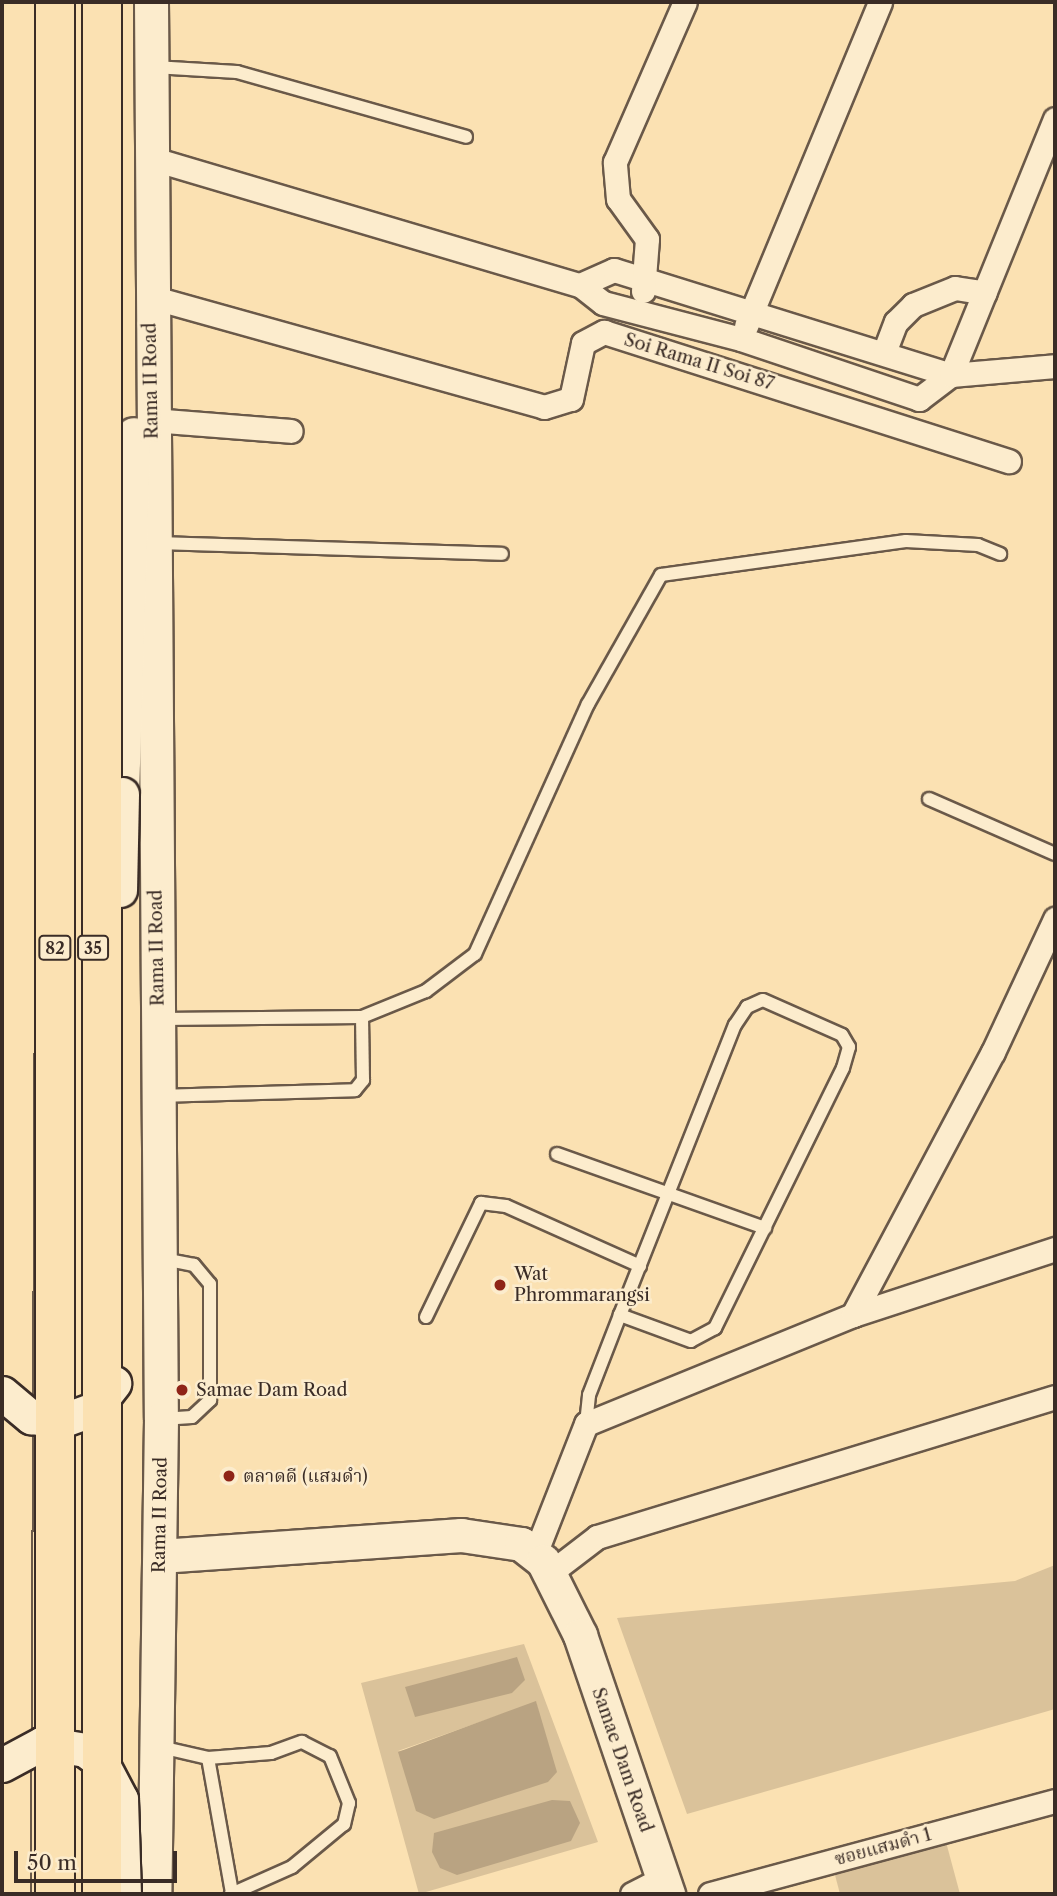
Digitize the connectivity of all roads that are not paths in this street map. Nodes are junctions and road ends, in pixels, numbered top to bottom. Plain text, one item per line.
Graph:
1 (19, 2) edge
2 (55, 2) edge
3 (93, 2) edge
4 (102, 2) edge
5 (151, 2) edge
6 (685, 2) edge
7 (880, 2) edge
8 (151, 66) junction
9 (1055, 119) edge
10 (466, 137) dead end
11 (150, 158) junction
12 (646, 279) junction
13 (580, 285) junction
14 (985, 293) junction
15 (151, 302) junction
16 (638, 311) junction
17 (750, 313) junction
18 (741, 339) junction
19 (885, 350) junction
20 (1055, 366) edge
21 (951, 375) junction
22 (152, 420) junction
23 (291, 431) dead end
24 (1009, 461) dead end
25 (153, 543) junction
26 (502, 554) dead end
27 (1000, 554) dead end
28 (929, 799) dead end
29 (1055, 853) edge
30 (1055, 919) edge
31 (362, 1017) junction
32 (157, 1019) junction
33 (158, 1096) junction
34 (557, 1154) dead end
35 (668, 1194) junction
36 (765, 1228) junction
37 (1055, 1249) edge
38 (159, 1259) junction
39 (640, 1266) junction
40 (620, 1315) junction
41 (853, 1315) junction
42 (426, 1317) dead end
43 (2, 1393) edge
44 (1055, 1398) edge
45 (161, 1419) junction
46 (586, 1424) junction
47 (160, 1556) junction
48 (543, 1564) junction
49 (152, 1745) junction
50 (208, 1758) junction
51 (2, 1765) edge
52 (1055, 1801) edge
53 (665, 1887) edge
54 (11, 1894) edge
55 (55, 1894) edge
56 (93, 1894) edge
57 (102, 1894) edge
58 (124, 1894) edge
59 (154, 1894) edge
60 (232, 1894) edge
61 (632, 1894) edge
62 (710, 1894) edge

1 - 54 highway
2 - 55 highway, 82, bridge
3 - 56 highway, 35
4 - 57 highway, bridge
5 - 8 main road, Rama II Road
6 - 12 street
7 - 17 street
8 - 10 lane
8 - 11 main road, Rama II Road
9 - 14 street
11 - 13 street
11 - 15 main road, Rama II Road
12 - 13 street
12 - 16 street
12 - 17 street
13 - 16 street
14 - 19 street
14 - 21 street
15 - 22 main road, Rama II Road
15 - 24 street, Soi Rama II Soi 87
15 - 43 main road, bridge
16 - 18 street
17 - 18 street
17 - 19 street
18 - 21 street
19 - 21 street
20 - 21 street
22 - 23 street
22 - 25 main road, Rama II Road
25 - 26 lane
25 - 32 main road, Rama II Road
27 - 31 lane
28 - 29 lane
30 - 41 street
31 - 32 lane
31 - 33 lane
32 - 33 main road, Rama II Road
33 - 38 main road, Rama II Road
34 - 35 lane
35 - 36 lane
35 - 36 lane
35 - 39 lane
36 - 40 lane
37 - 41 street
38 - 45 main road, Rama II Road
38 - 45 lane
39 - 40 lane
39 - 42 lane
40 - 46 lane
41 - 46 street
44 - 48 street
45 - 47 main road, Rama II Road
46 - 48 street
47 - 48 main road
47 - 49 main road, Rama II Road
48 - 53 main road, Samae Dam Road
49 - 50 lane
49 - 59 main road, Rama II Road
50 - 60 lane
50 - 60 lane
51 - 58 main road, bridge
52 - 62 street, ซอยแสมดำ 1
53 - 61 street

